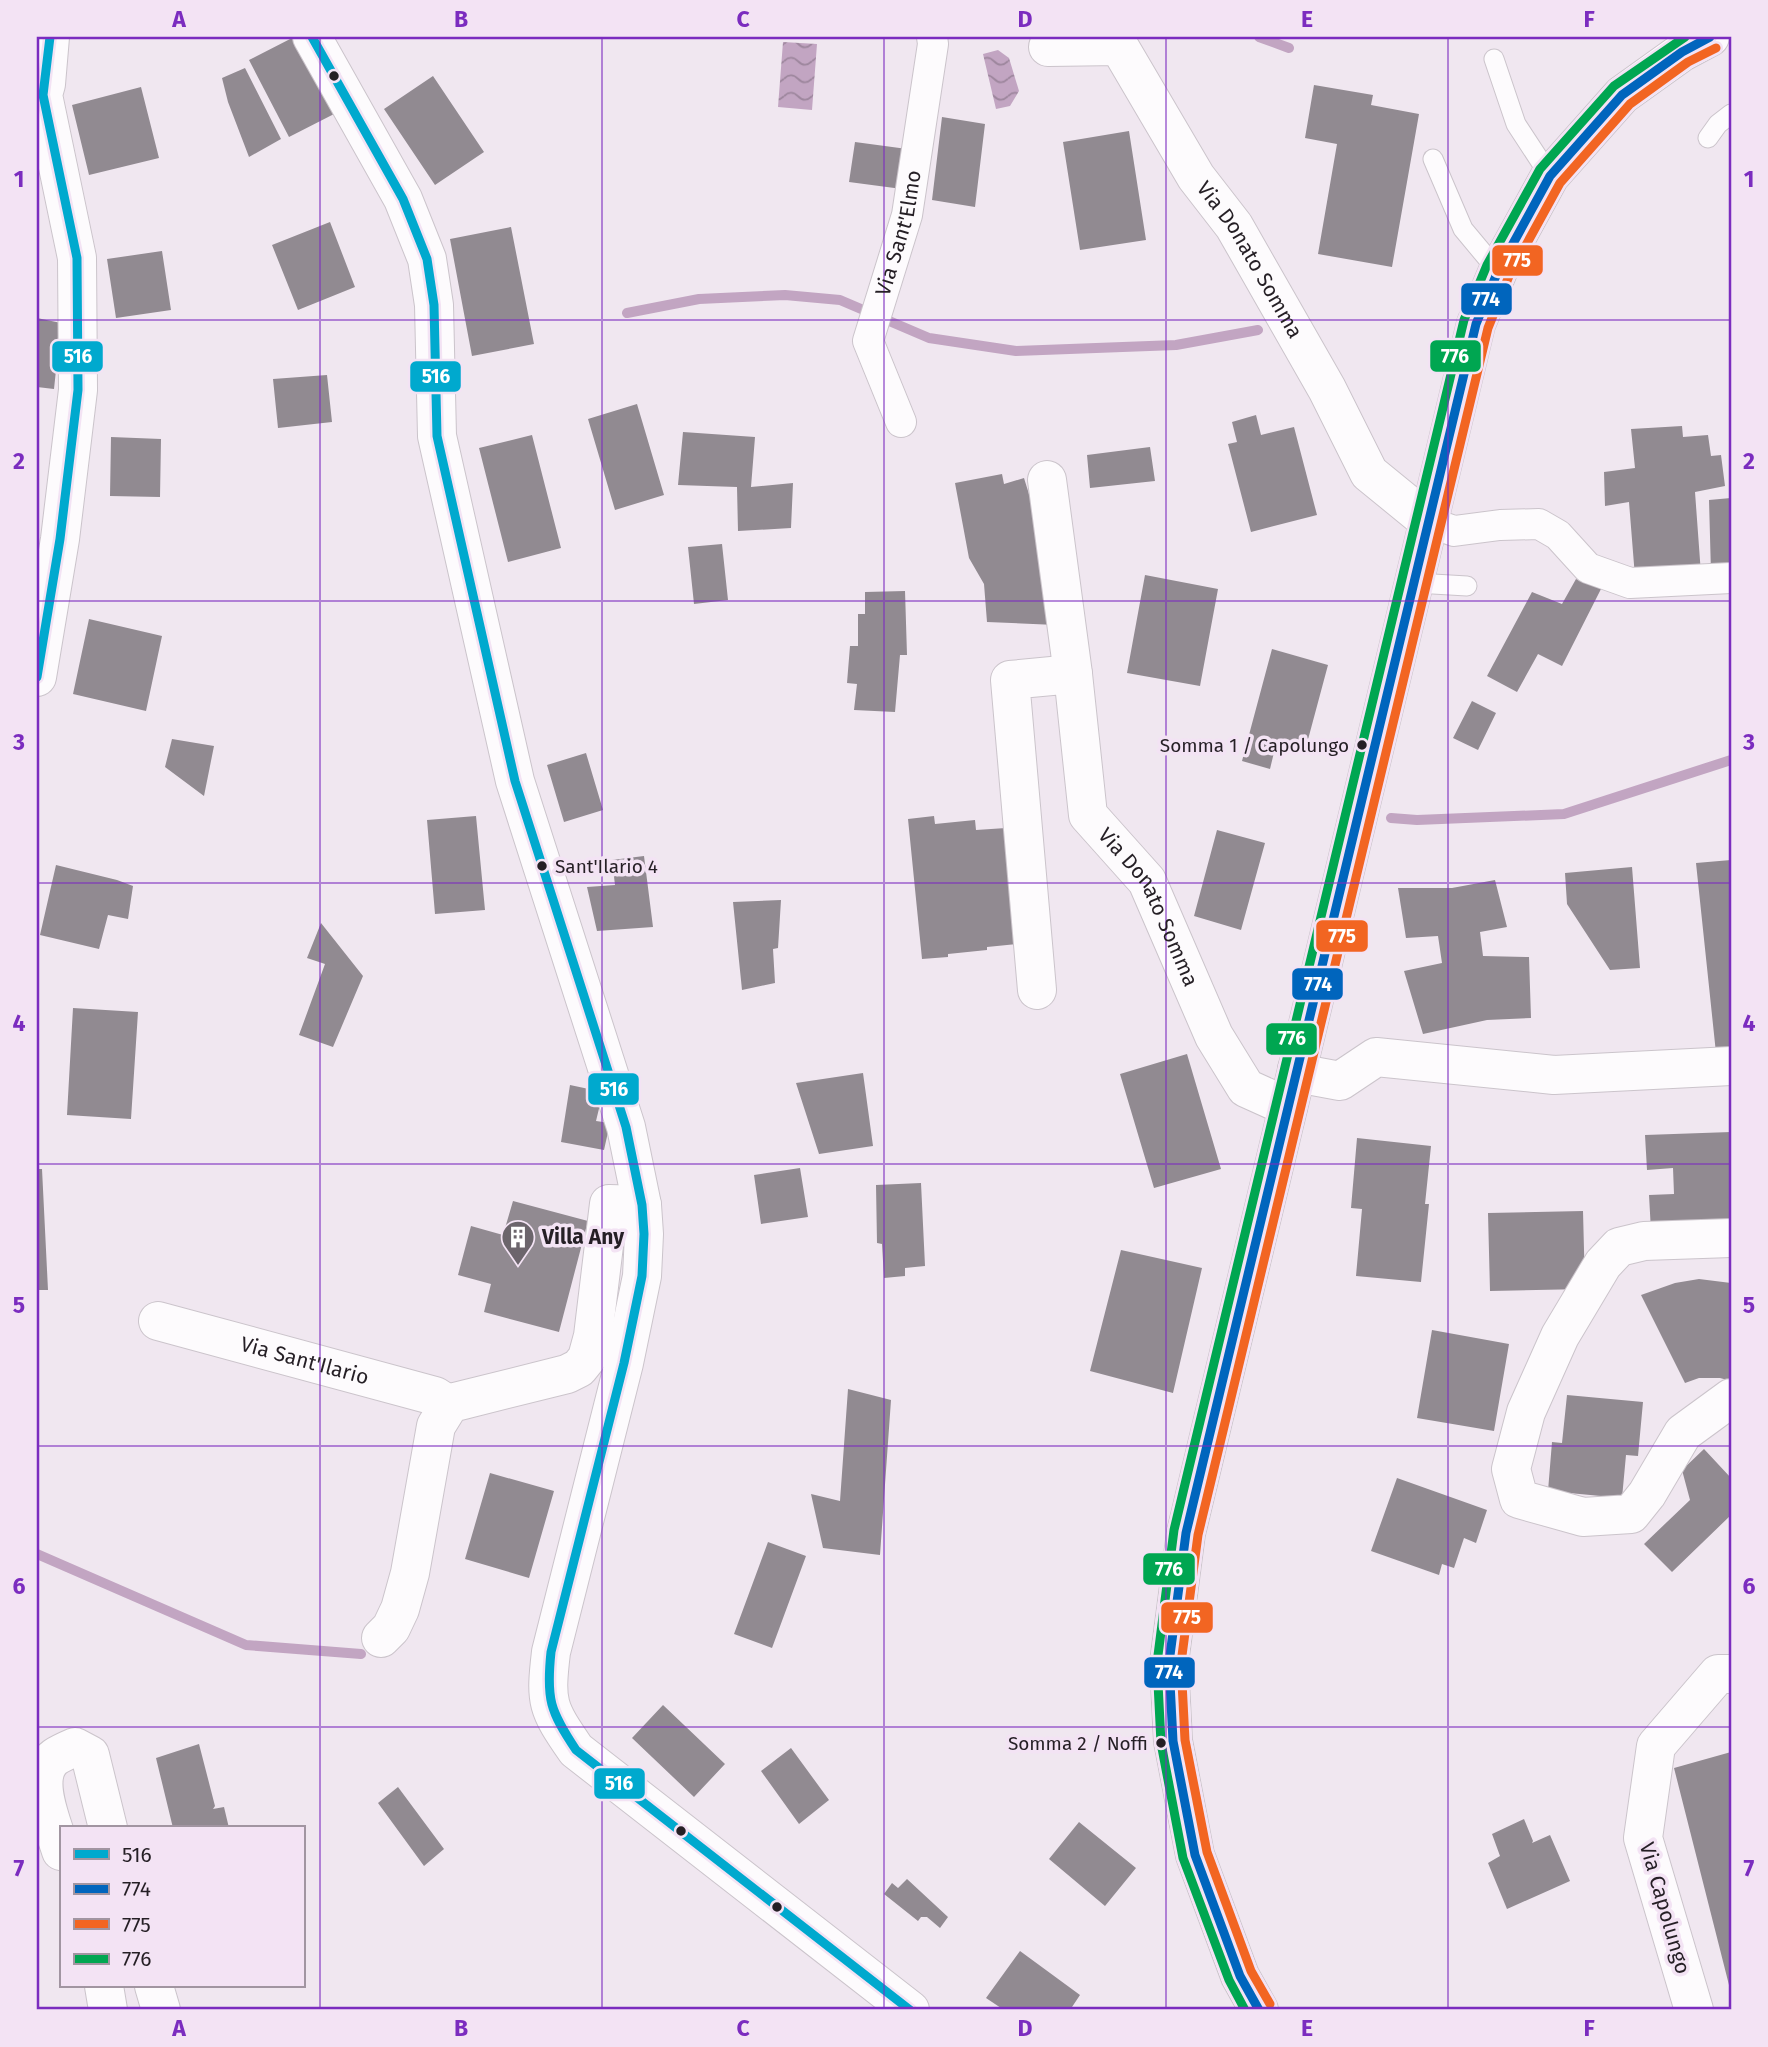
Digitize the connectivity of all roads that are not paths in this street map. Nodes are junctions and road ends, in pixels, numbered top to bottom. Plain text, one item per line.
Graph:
1 (50, 37) edge
2 (312, 37) edge
3 (932, 37) edge
4 (1710, 37) edge
5 (1048, 47) dead end
6 (1494, 59) dead end
7 (41, 84) edge
8 (1731, 114) edge
9 (1708, 138) dead end
10 (1433, 159) dead end
11 (1550, 176) junction
12 (1499, 271) junction
13 (901, 422) dead end
14 (1047, 480) dead end
15 (1429, 522) junction
16 (1731, 578) edge
17 (1416, 583) junction
18 (1467, 586) dead end
19 (1073, 674) junction
20 (37, 677) edge
21 (1037, 990) dead end
22 (1731, 1066) edge
23 (1297, 1069) junction
24 (1288, 1107) junction
25 (642, 1205) junction
26 (1731, 1238) edge
27 (158, 1321) dead end
28 (1731, 1398) edge
29 (449, 1405) junction
30 (381, 1638) dead end
31 (1731, 1674) edge
32 (108, 1826) edge
33 (60, 1848) edge
34 (104, 1988) edge
35 (155, 1988) edge
36 (108, 2010) edge
37 (161, 2010) edge
38 (910, 2010) edge
39 (1259, 2010) edge
40 (1694, 2010) edge

1 - 7 street
2 - 25 street
3 - 13 street, Via Sant'Elmo
4 - 11 street
5 - 15 street, Via Donato Somma
6 - 11 lane
7 - 20 street
8 - 9 lane
10 - 12 lane
11 - 12 street
12 - 15 street
14 - 19 street, Via Donato Somma
15 - 16 street
15 - 17 street
17 - 18 lane
17 - 23 street
19 - 21 street
19 - 24 street, Via Donato Somma
22 - 23 street
23 - 24 street
24 - 39 street
25 - 29 street
25 - 38 street
26 - 28 street
27 - 29 street, Via Sant'Ilario
29 - 30 street
31 - 40 street, Via Capolungo
32 - 33 street
34 - 36 street
35 - 37 street

